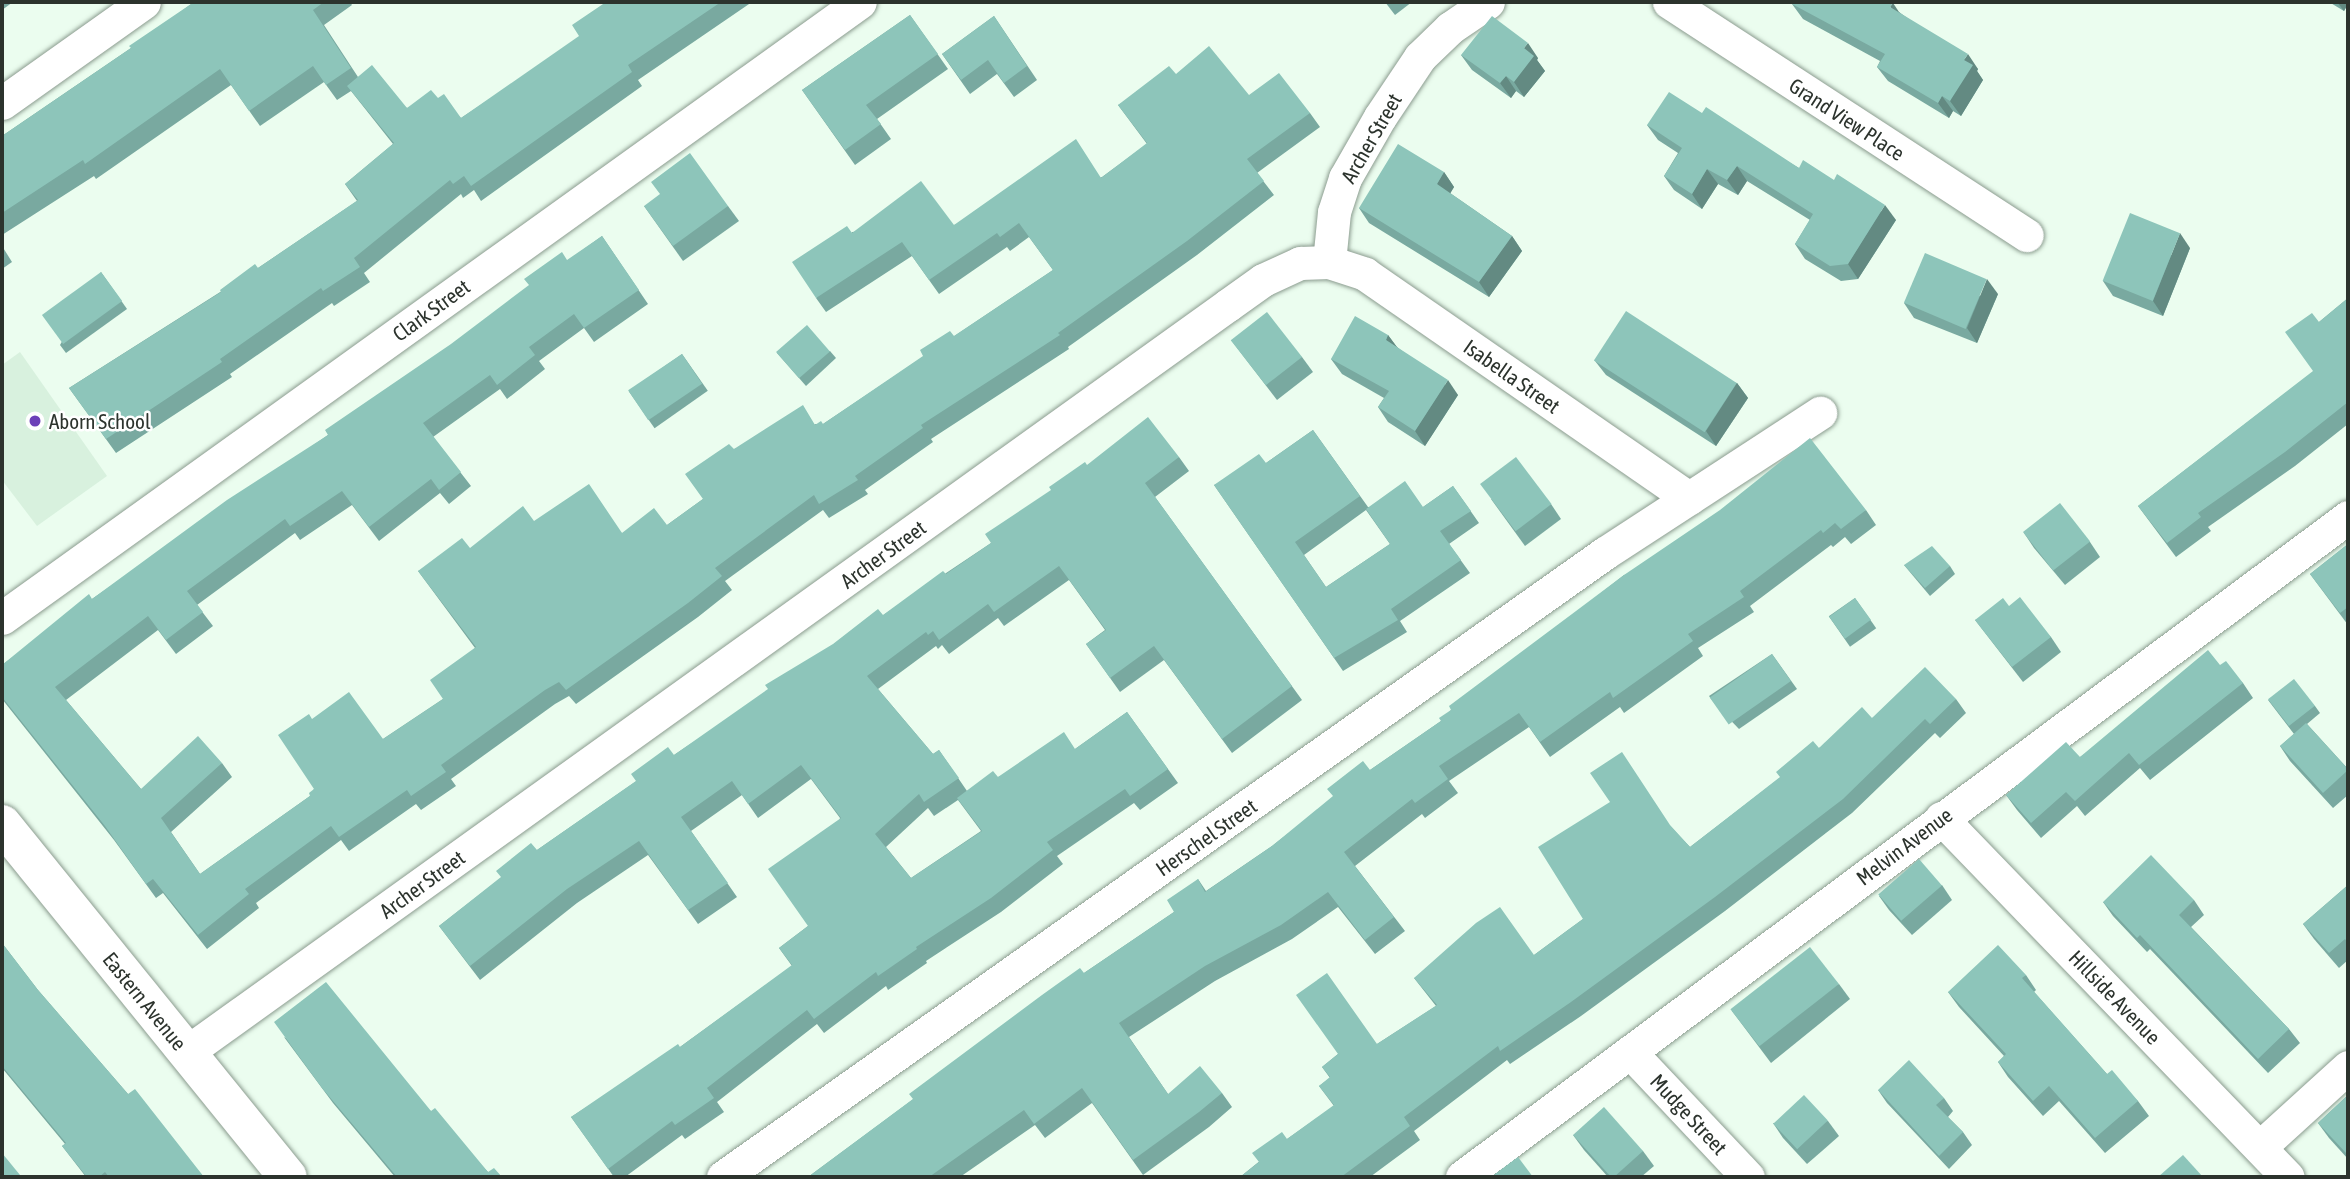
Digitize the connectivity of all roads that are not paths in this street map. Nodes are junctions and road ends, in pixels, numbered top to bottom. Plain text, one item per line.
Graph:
1 (144, 2) edge
2 (860, 2) edge
3 (1488, 2) edge
4 (1669, 2) edge
5 (2, 103) edge
6 (2027, 235) dead end
7 (1329, 262) junction
8 (1820, 413) dead end
9 (1689, 498) junction
10 (2348, 517) edge
11 (2, 618) edge
12 (1941, 818) junction
13 (2, 824) edge
14 (187, 1052) junction
15 (1630, 1052) junction
16 (2348, 1067) edge
17 (2260, 1147) junction
18 (288, 1177) edge
19 (723, 1177) edge
20 (1462, 1177) edge
21 (1748, 1177) edge
22 (2288, 1177) edge

1 - 5 street
2 - 11 street, Clark Street
3 - 7 street, Archer Street
4 - 6 street, Grand View Place
7 - 9 street, Isabella Street
7 - 14 street, Archer Street
8 - 9 street, Herschel Street
9 - 19 street, Herschel Street
10 - 12 street, Melvin Avenue
12 - 15 street, Melvin Avenue
12 - 17 street, Hillside Avenue
13 - 14 main road, Eastern Avenue
14 - 18 main road, Eastern Avenue
15 - 20 street, Melvin Avenue
15 - 21 street, Mudge Street
16 - 17 street
17 - 22 street, Hillside Avenue

